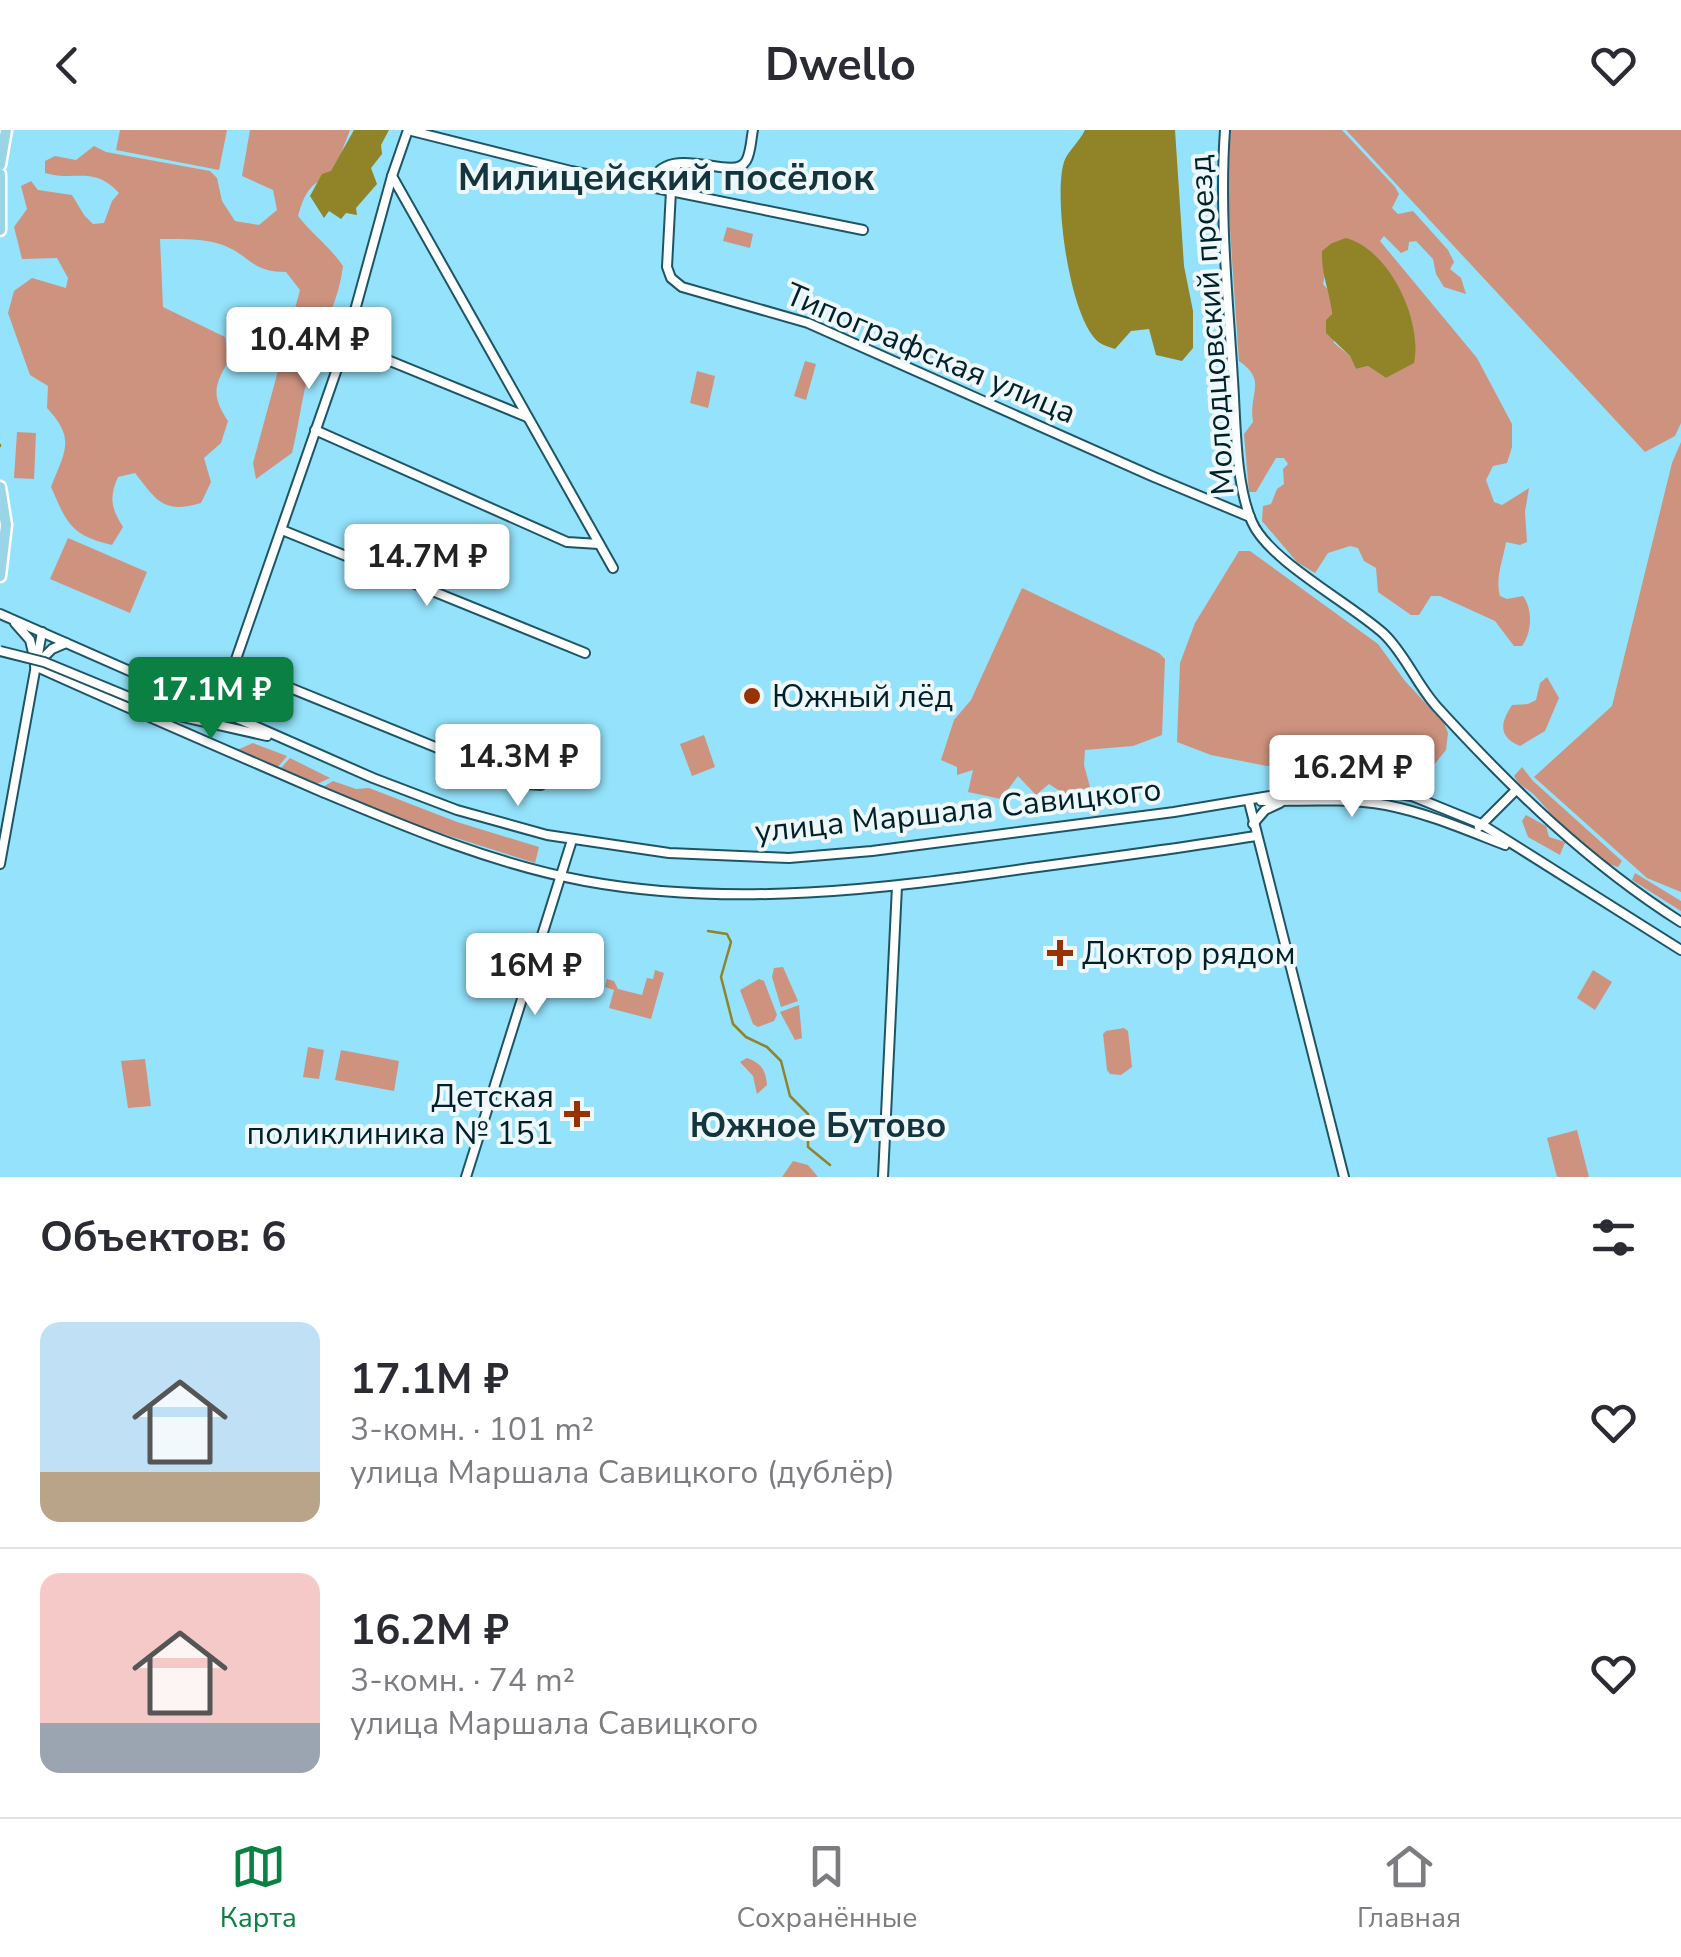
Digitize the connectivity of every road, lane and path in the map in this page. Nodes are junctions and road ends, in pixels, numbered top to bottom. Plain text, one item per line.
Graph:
1 (6, 130) edge
2 (408, 130) edge
3 (753, 130) edge
4 (1225, 130) edge
5 (0, 164) edge
6 (676, 166) junction
7 (0, 174) edge
8 (392, 176) junction
9 (649, 186) junction
10 (670, 192) junction
11 (0, 230) edge
12 (863, 230) dead end
13 (346, 343) junction
14 (527, 417) junction
15 (315, 430) junction
16 (0, 487) edge
17 (1250, 516) junction
18 (282, 530) junction
19 (599, 544) junction
20 (613, 568) dead end
21 (0, 576) edge
22 (0, 614) edge
23 (12, 619) junction
24 (42, 632) junction
25 (66, 643) junction
26 (0, 652) edge
27 (585, 652) dead end
28 (35, 666) junction
29 (288, 741) junction
30 (541, 785) dead end
31 (1514, 791) junction
32 (1286, 801) junction
33 (1251, 802) junction
34 (1253, 824) junction
35 (1481, 824) junction
36 (1473, 833) junction
37 (1256, 836) junction
38 (572, 840) junction
39 (1518, 850) junction
40 (0, 864) edge
41 (560, 875) junction
42 (897, 886) junction
43 (1681, 922) edge
44 (1681, 950) edge
45 (466, 1177) edge
46 (884, 1177) edge
47 (1344, 1177) edge

1 - 5 main road
2 - 8 street
2 - 9 street
3 - 6 street
4 - 17 street, Молодцовский проезд
6 - 9 street
6 - 10 street, Типографская улица
7 - 11 main road
8 - 13 street
8 - 14 street
9 - 10 street
10 - 12 street
10 - 17 street, Типографская улица
13 - 14 street
13 - 15 street
14 - 19 street
15 - 18 street
15 - 19 street
16 - 21 main road
17 - 31 street
18 - 27 street
18 - 30 street
19 - 20 street
22 - 23 street, улица Маршала Савицкого
23 - 24 street, улица Маршала Савицкого
23 - 28 street
24 - 25 street, улица Маршала Савицкого
24 - 28 street
25 - 28 street
25 - 29 street, улица Маршала Савицкого
26 - 29 street, bridge
28 - 40 street
28 - 41 street
29 - 38 street, улица Маршала Савицкого
31 - 35 street
31 - 43 street
32 - 33 street
32 - 34 street
32 - 36 street
33 - 34 street
33 - 35 street, улица Маршала Савицкого
33 - 38 street, улица Маршала Савицкого
34 - 37 street
35 - 36 street
35 - 39 street, улица Маршала Савицкого
36 - 39 street
37 - 42 street
37 - 47 street
38 - 41 street
39 - 44 street, улица Маршала Савицкого
41 - 42 street
41 - 45 street
42 - 46 street

